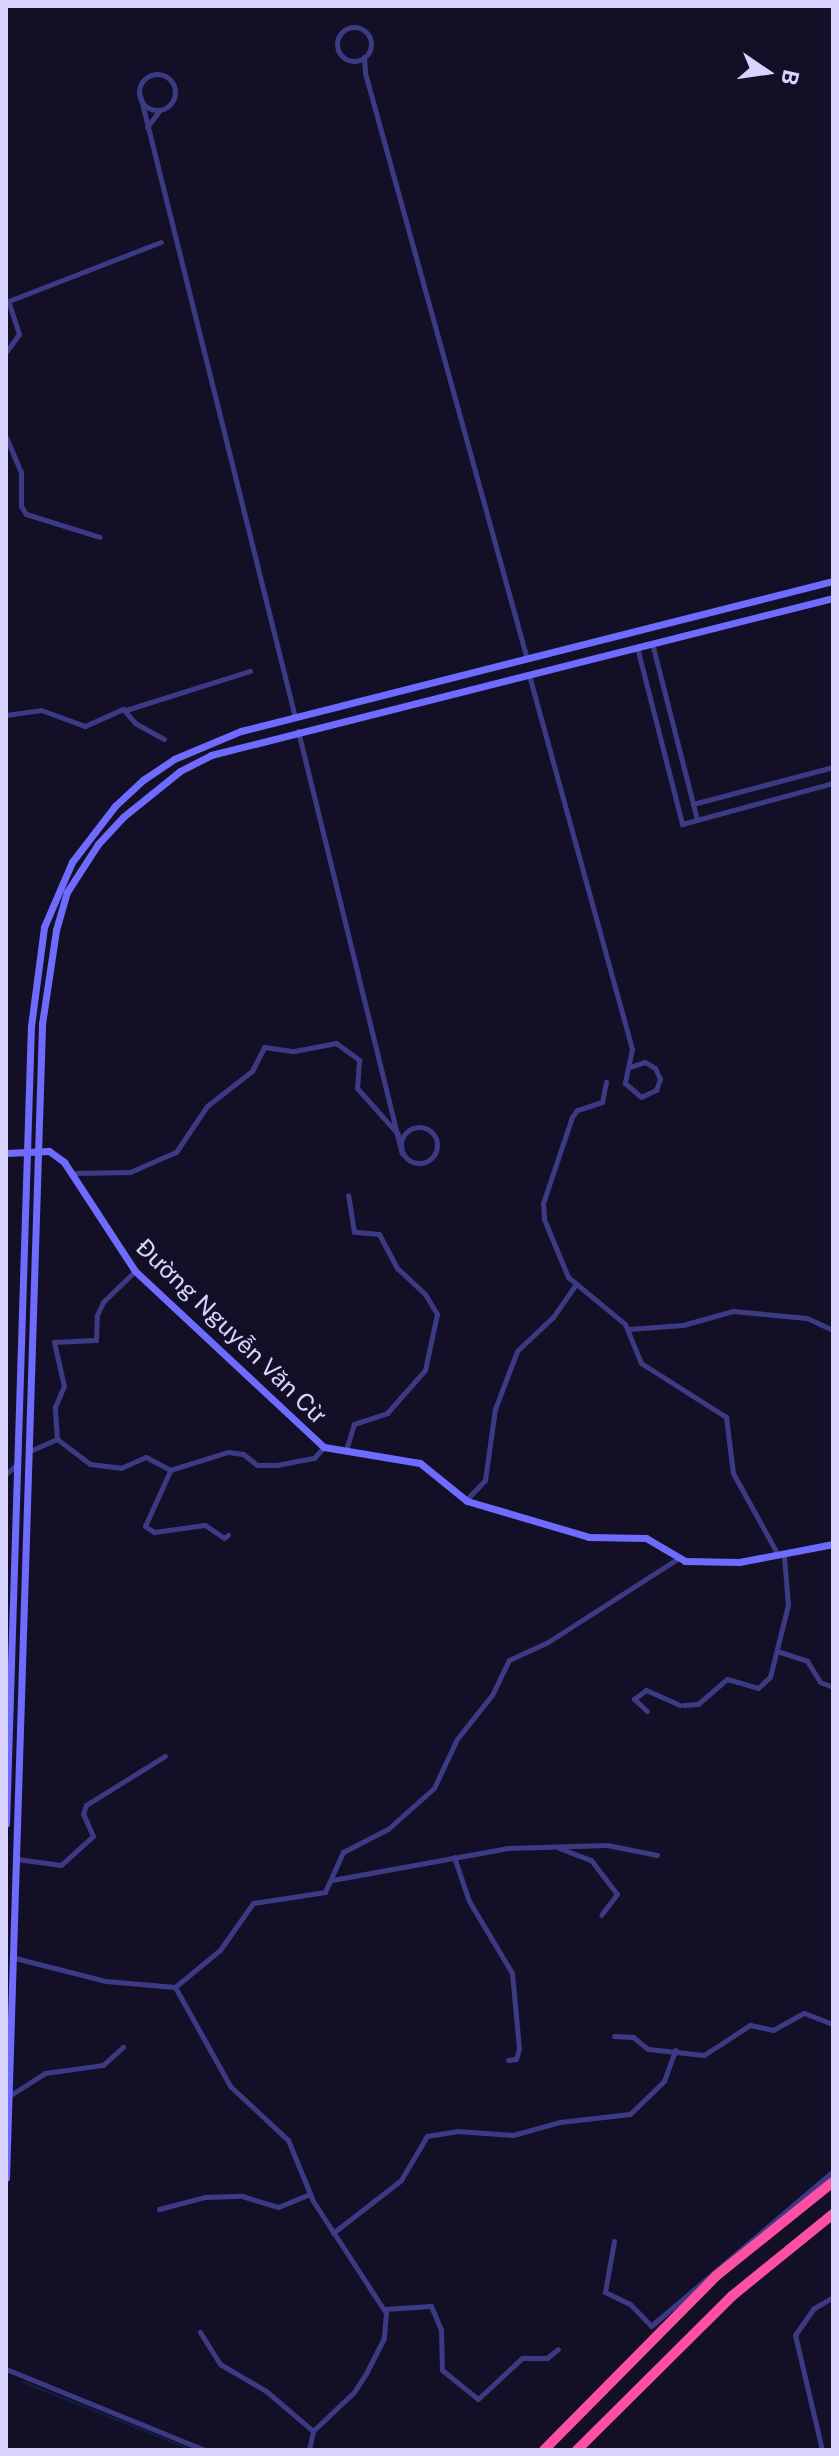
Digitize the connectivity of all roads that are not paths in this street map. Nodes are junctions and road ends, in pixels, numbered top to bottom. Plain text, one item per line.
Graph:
1 (364, 57) junction
2 (354, 61) junction
3 (365, 73) junction
4 (140, 95) junction
5 (162, 109) junction
6 (147, 128) junction
7 (161, 242) dead end
8 (7, 302) edge
9 (6, 352) edge
10 (6, 437) edge
11 (100, 537) dead end
12 (833, 581) edge
13 (833, 598) edge
14 (652, 643) junction
15 (637, 647) junction
16 (527, 659) junction
17 (250, 671) dead end
18 (529, 674) junction
19 (126, 710) junction
20 (6, 715) edge
21 (295, 717) junction
22 (298, 730) junction
23 (164, 739) dead end
24 (833, 767) edge
25 (833, 783) edge
26 (693, 804) junction
27 (697, 819) junction
28 (92, 832) junction
29 (98, 844) junction
30 (632, 1049) junction
31 (645, 1062) junction
32 (630, 1067) junction
33 (606, 1082) dead end
34 (396, 1125) junction
35 (413, 1128) junction
36 (398, 1134) junction
37 (30, 1150) junction
38 (40, 1150) junction
39 (6, 1153) edge
40 (402, 1153) junction
41 (73, 1173) junction
42 (348, 1195) dead end
43 (135, 1271) junction
44 (575, 1286) junction
45 (629, 1329) junction
46 (833, 1330) edge
47 (57, 1439) junction
48 (324, 1447) junction
49 (346, 1450) junction
50 (30, 1451) junction
51 (20, 1462) junction
52 (170, 1470) junction
53 (6, 1474) edge
54 (466, 1500) junction
55 (228, 1535) dead end
56 (15, 1536) junction
57 (27, 1536) junction
58 (833, 1544) edge
59 (781, 1556) junction
60 (679, 1558) junction
61 (777, 1651) junction
62 (833, 1687) edge
63 (647, 1711) dead end
64 (165, 1756) dead end
65 (6, 1824) edge
66 (552, 1846) junction
67 (657, 1855) dead end
68 (454, 1857) junction
69 (17, 1859) junction
70 (332, 1880) junction
71 (601, 1915) dead end
72 (15, 1958) junction
73 (175, 1987) junction
74 (833, 2024) edge
75 (614, 2036) dead end
76 (123, 2047) dead end
77 (675, 2050) junction
78 (508, 2060) dead end
79 (8, 2069) edge
80 (9, 2096) junction
81 (833, 2171) edge
82 (6, 2178) edge
83 (833, 2182) edge
84 (310, 2194) junction
85 (159, 2209) dead end
86 (833, 2214) edge
87 (333, 2233) junction
88 (614, 2241) dead end
89 (833, 2297) edge
90 (385, 2309) junction
91 (200, 2332) dead end
92 (558, 2349) dead end
93 (6, 2369) edge
94 (313, 2431) junction
95 (204, 2450) edge
96 (309, 2450) edge
97 (544, 2450) edge
98 (577, 2450) edge
99 (822, 2450) edge

1 - 2 street
1 - 2 street
1 - 3 street
2 - 3 street
3 - 16 street
4 - 5 street
4 - 5 street
4 - 6 street
5 - 6 street
6 - 21 street
7 - 8 street
8 - 9 street
10 - 11 street
12 - 16 street
13 - 14 street
14 - 15 street
14 - 26 street
15 - 18 street
15 - 27 street
16 - 21 street
17 - 19 street
18 - 22 street
18 - 30 street
19 - 20 street
19 - 23 street
21 - 22 street
21 - 28 street
22 - 29 street
22 - 34 street
24 - 26 street
25 - 27 street
26 - 27 street
28 - 29 street
28 - 37 street
29 - 38 street
30 - 31 street
30 - 32 street
31 - 32 street
31 - 32 street
33 - 44 street
34 - 35 street
34 - 36 street
35 - 40 street
35 - 40 street
36 - 40 street
36 - 41 street
37 - 38 street
37 - 39 street
37 - 51 street
38 - 41 street, Đường Nguyễn Văn Cừ
38 - 50 street
41 - 43 street, Đường Nguyễn Văn Cừ
42 - 49 street
43 - 47 street
43 - 48 street, Đường Nguyễn Văn Cừ
44 - 45 street
44 - 54 street
45 - 46 street
45 - 59 street
47 - 50 street
47 - 52 street
48 - 49 street, Đường Nguyễn Văn Cừ
48 - 52 street
49 - 54 street, Đường Nguyễn Văn Cừ
50 - 57 street
51 - 53 street
51 - 56 street
52 - 55 street
54 - 60 street, Đường Nguyễn Văn Cừ
56 - 57 street
56 - 65 street
57 - 69 street
58 - 59 street, Đường Nguyễn Văn Cừ
59 - 60 street, Đường Nguyễn Văn Cừ
59 - 61 street
60 - 70 street
61 - 62 street
61 - 63 street
64 - 69 street
66 - 67 street
66 - 68 street
66 - 71 street
68 - 70 street
68 - 78 street
69 - 72 street
70 - 73 street
72 - 73 street
72 - 79 street
73 - 84 street
74 - 77 street
75 - 77 street
76 - 80 street
77 - 87 street
79 - 80 street
80 - 82 street
81 - 88 street
83 - 97 highway
84 - 85 street
84 - 87 street
86 - 98 highway
87 - 90 street
89 - 99 street
90 - 92 street
90 - 94 street
91 - 94 street
93 - 95 street
94 - 96 street

